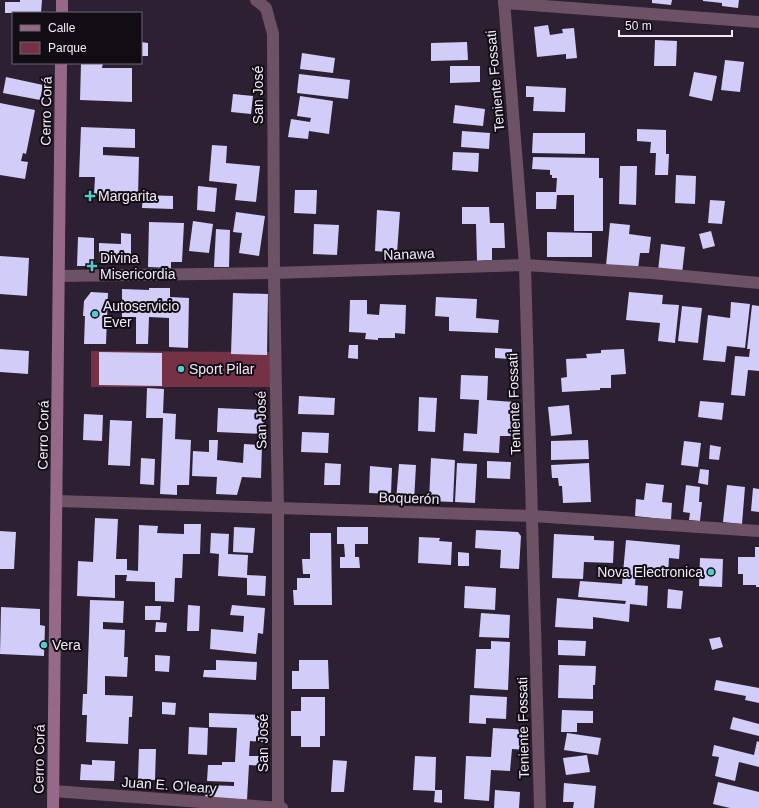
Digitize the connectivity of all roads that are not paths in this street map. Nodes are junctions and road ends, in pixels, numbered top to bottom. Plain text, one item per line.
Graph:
1 (62, 0) edge
2 (256, 0) edge
3 (504, 1) edge
4 (62, 12) edge
5 (759, 22) edge
6 (62, 64) edge
7 (525, 265) junction
8 (274, 273) junction
9 (59, 276) junction
10 (759, 283) edge
11 (57, 501) junction
12 (278, 509) junction
13 (533, 516) junction
14 (759, 531) edge
15 (53, 791) junction
16 (53, 808) edge
17 (278, 808) edge
18 (282, 808) edge
19 (540, 808) edge

1 - 4 street
2 - 8 street, San José
3 - 5 street
3 - 7 street, Teniente Fossati
6 - 9 street, Cerro Corá
7 - 8 street, Nanawa
7 - 10 street, Nanawa
7 - 13 street, Teniente Fossati
8 - 9 street, Nanawa
8 - 12 street, San José
9 - 11 street, Cerro Corá
11 - 12 street, Boquerón
11 - 15 street, Cerro Corá
12 - 13 street, Boquerón
12 - 17 street, San José
13 - 14 street, Boquerón
13 - 19 street, Teniente Fossati
15 - 16 street, Cerro Corá
15 - 17 street, Juan E. O'leary
17 - 18 street, Juan E. O'leary

